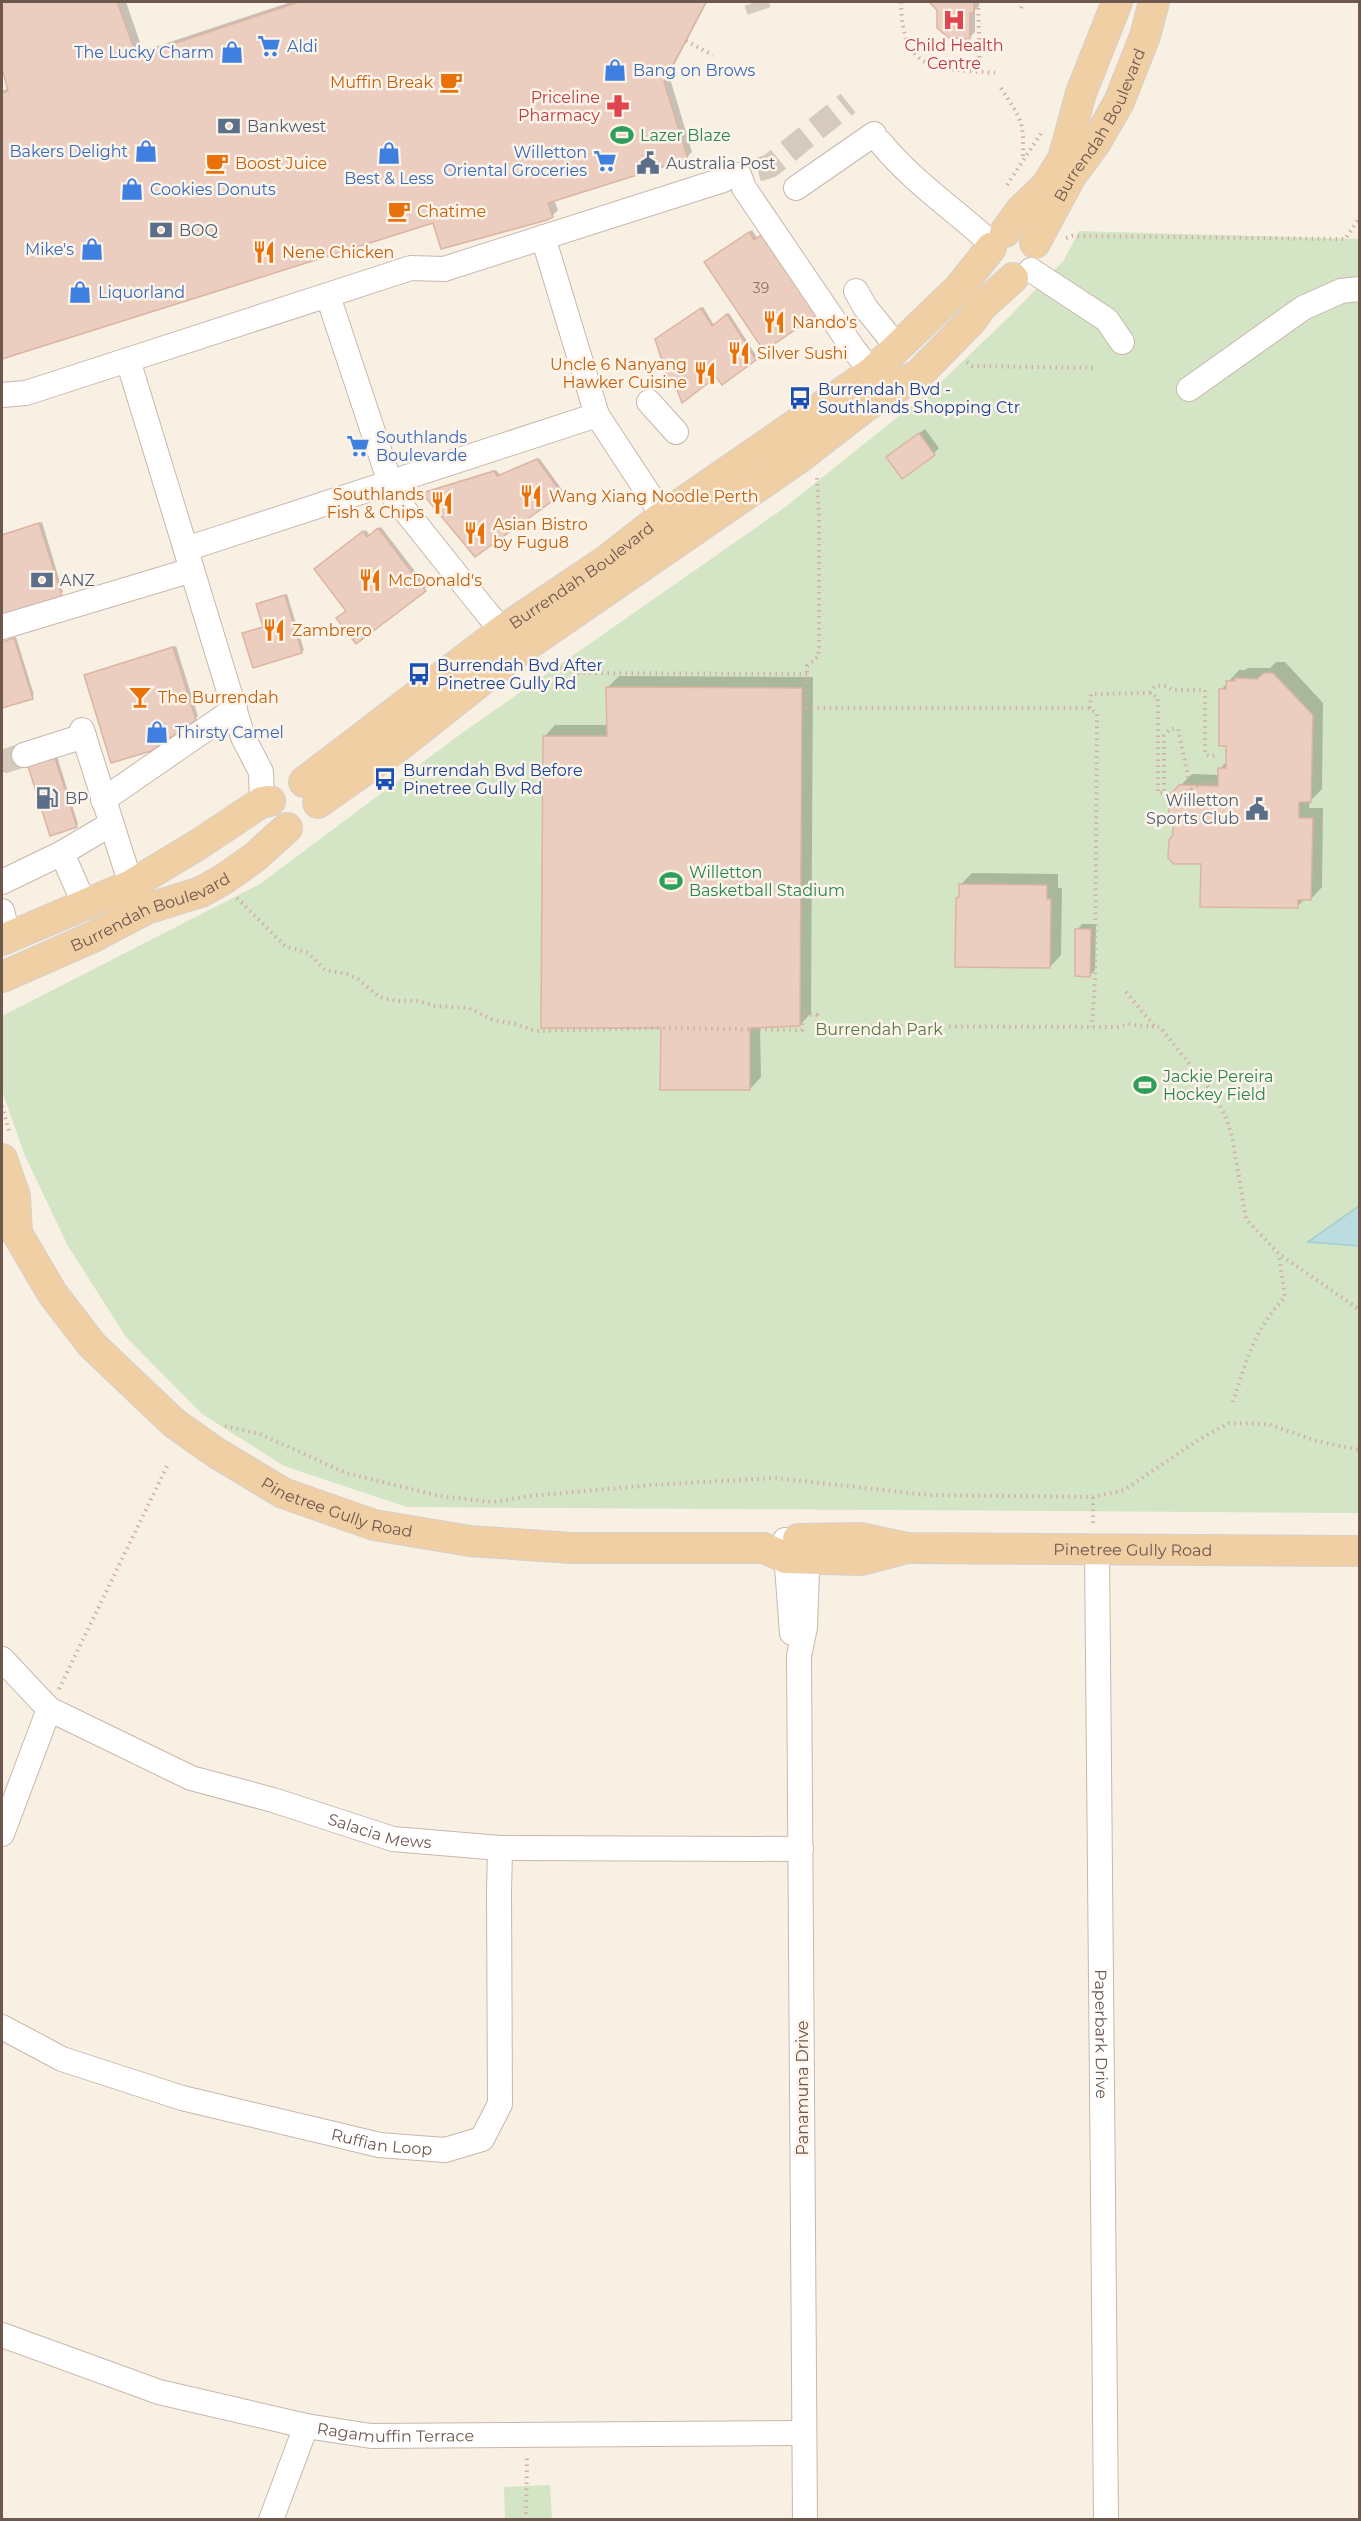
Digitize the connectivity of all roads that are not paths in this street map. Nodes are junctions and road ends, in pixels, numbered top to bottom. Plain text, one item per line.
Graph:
1 (1117, 2) edge
2 (1154, 2) edge
3 (796, 188) dead end
4 (543, 237) junction
5 (996, 241) junction
6 (1034, 258) junction
7 (1359, 289) edge
8 (856, 291) dead end
9 (328, 296) junction
10 (1122, 342) dead end
11 (898, 348) junction
12 (128, 360) junction
13 (872, 372) junction
14 (1189, 389) dead end
15 (2, 395) edge
16 (649, 402) dead end
17 (597, 415) junction
18 (676, 432) dead end
19 (390, 483) junction
20 (663, 516) junction
21 (679, 541) junction
22 (189, 559) junction
23 (2, 627) edge
24 (512, 640) junction
25 (410, 700) junction
26 (235, 709) junction
27 (427, 725) junction
28 (24, 755) tunnel mouth
29 (311, 793) junction
30 (103, 800) junction
31 (266, 801) junction
32 (111, 824) junction
33 (287, 828) junction
34 (62, 853) junction
35 (2, 882) edge
36 (131, 885) junction
37 (85, 906) junction
38 (4, 930) edge
39 (2, 977) edge
40 (6, 1149) edge
41 (7, 1230) edge
42 (1095, 1540) junction
43 (790, 1548) junction
44 (1359, 1551) edge
45 (2, 1659) edge
46 (49, 1709) junction
47 (2, 1834) edge
48 (500, 1848) junction
49 (801, 1849) junction
50 (2, 2027) edge
51 (2, 2335) edge
52 (306, 2426) junction
53 (804, 2433) junction
54 (271, 2520) edge
55 (805, 2520) edge
56 (1106, 2520) edge

1 - 5 main road, Burrendah Boulevard
2 - 6 main road, Burrendah Boulevard
3 - 5 street
4 - 9 street
4 - 13 street
4 - 17 street
5 - 6 main road
5 - 6 main road
5 - 11 main road, Burrendah Boulevard
6 - 10 street
6 - 21 main road, Burrendah Boulevard
7 - 14 street
8 - 11 street
9 - 12 street
9 - 19 street
11 - 13 main road, Burrendah Boulevard
12 - 15 street
12 - 22 street
13 - 20 main road, Burrendah Boulevard
16 - 18 street
17 - 19 street
17 - 20 street
19 - 22 street
19 - 24 street
20 - 21 street
20 - 24 main road, Burrendah Boulevard
21 - 24 main road, Burrendah Boulevard
22 - 23 street
22 - 26 street
24 - 25 main road, Burrendah Boulevard
24 - 27 main road, Burrendah Boulevard
25 - 27 main road
25 - 29 main road, Burrendah Boulevard
26 - 30 street
26 - 31 street
27 - 29 main road, Burrendah Boulevard
28 - 30 street
29 - 31 main road
29 - 33 main road
30 - 32 street
31 - 33 main road
31 - 36 main road, Burrendah Boulevard
32 - 34 street
32 - 36 street
33 - 39 main road, Burrendah Boulevard
34 - 35 street
34 - 37 street
36 - 37 main road, Burrendah Boulevard
37 - 38 main road, Burrendah Boulevard
40 - 41 main road, Pinetree Gully Road
41 - 43 main road, Pinetree Gully Road
42 - 43 main road, Pinetree Gully Road
42 - 44 main road, Pinetree Gully Road
42 - 56 street, Paperbark Drive
43 - 49 street, Panamuna Drive
45 - 46 street, Salacia Mews
46 - 47 street
46 - 48 street, Salacia Mews
48 - 49 street, Salacia Mews
48 - 50 street, Ruffian Loop
49 - 53 street, Panamuna Drive
51 - 52 street, Ragamuffin Terrace
52 - 53 street, Ragamuffin Terrace
52 - 54 street
53 - 55 street, Panamuna Drive

